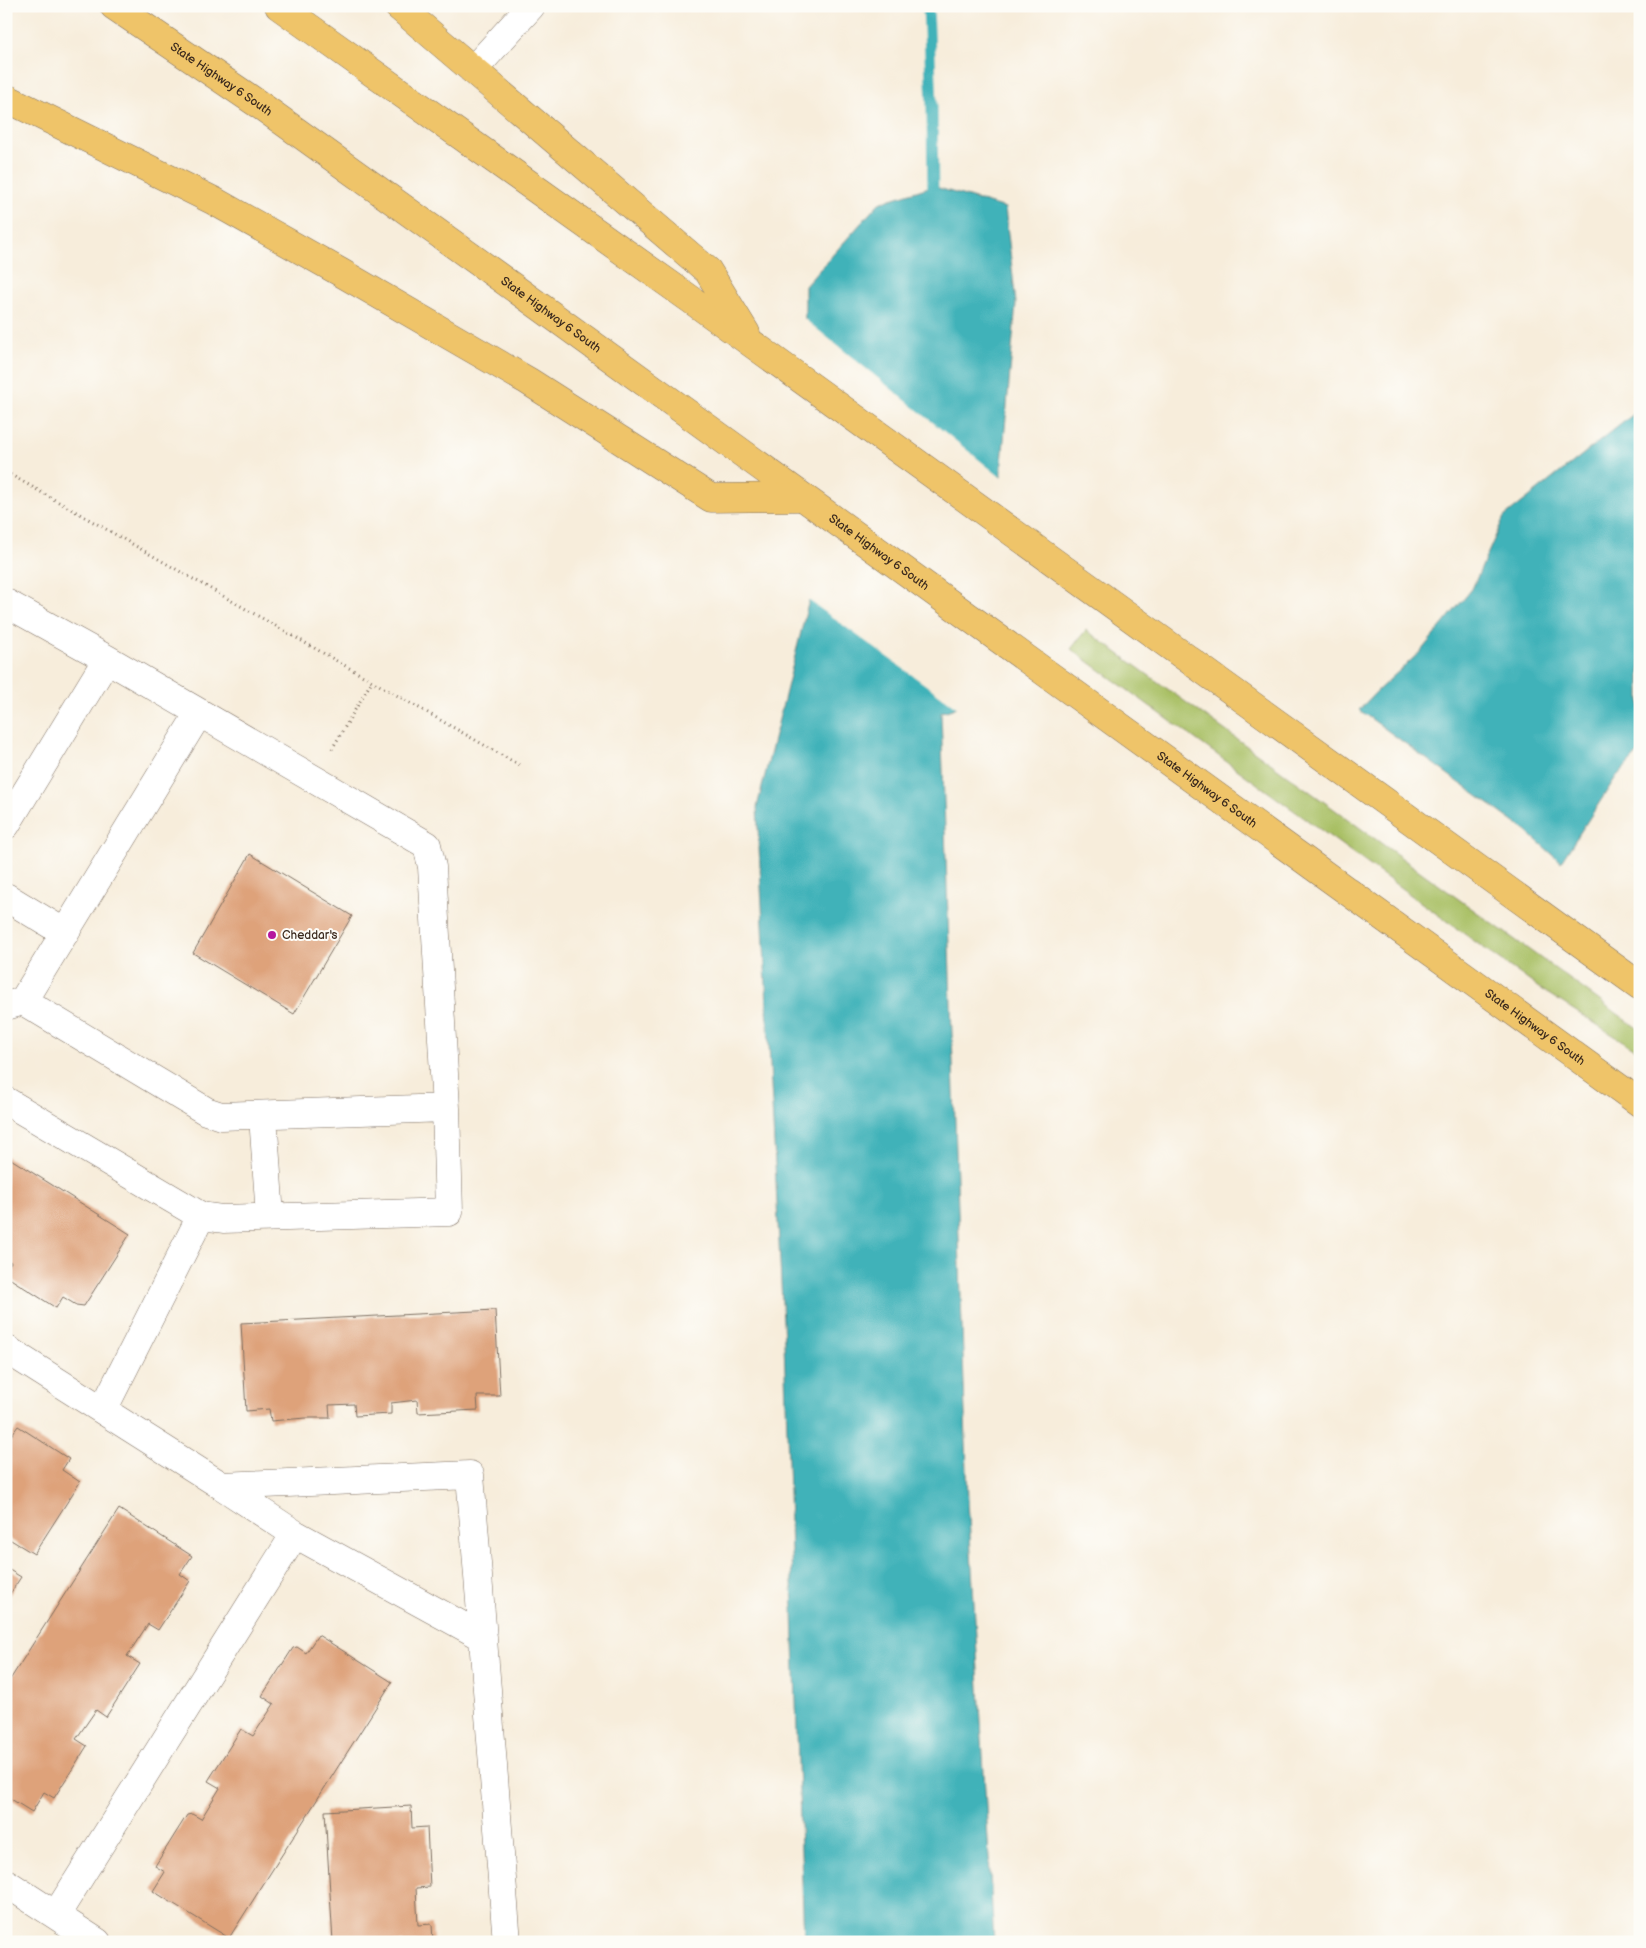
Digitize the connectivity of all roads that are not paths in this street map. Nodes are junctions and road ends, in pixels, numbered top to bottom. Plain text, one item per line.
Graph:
1 (114, 6) edge
2 (279, 6) edge
3 (398, 6) edge
4 (531, 6) edge
5 (473, 70) junction
6 (6, 98) edge
7 (754, 345) junction
8 (802, 497) junction
9 (6, 603) edge
10 (107, 659) junction
11 (199, 713) junction
12 (6, 826) edge
13 (6, 897) edge
14 (64, 933) junction
15 (1640, 986) edge
16 (15, 1004) edge
17 (6, 1100) edge
18 (1640, 1103) edge
19 (446, 1108) junction
20 (263, 1116) junction
21 (201, 1216) junction
22 (270, 1217) junction
23 (6, 1349) edge
24 (103, 1410) junction
25 (222, 1486) junction
26 (296, 1534) junction
27 (483, 1637) junction
28 (6, 1883) edge
29 (56, 1915) junction
30 (97, 1942) edge
31 (507, 1942) edge

1 - 8 main road, State Highway 6 South
2 - 7 main road
3 - 5 main road
4 - 5 lane
5 - 7 main road
6 - 8 main road
7 - 15 main road
8 - 18 main road, State Highway 6 South
9 - 10 lane
10 - 11 lane
10 - 12 lane
11 - 14 lane
11 - 19 lane
13 - 14 lane
14 - 16 lane
16 - 20 lane
17 - 21 lane
19 - 20 lane
19 - 22 lane
20 - 22 lane
21 - 22 lane
21 - 24 lane
23 - 24 lane
24 - 25 lane
25 - 26 lane
25 - 27 lane
26 - 27 lane
26 - 29 lane
27 - 31 lane
28 - 29 lane
29 - 30 lane

